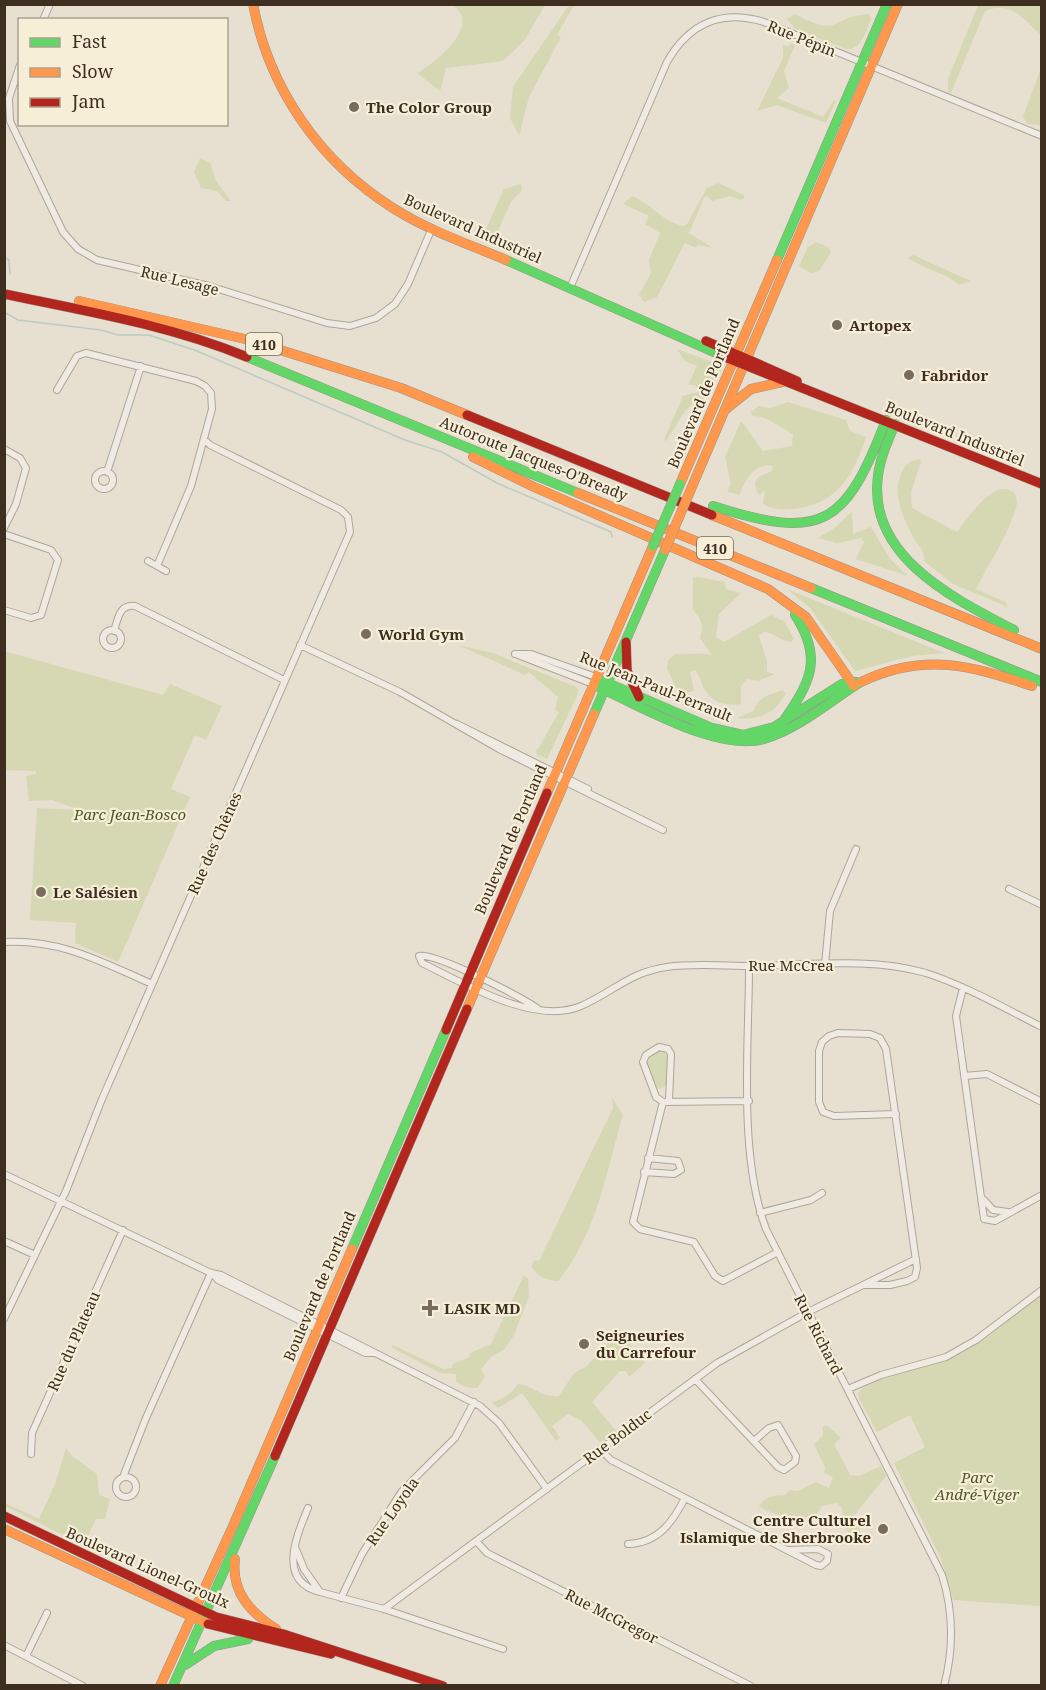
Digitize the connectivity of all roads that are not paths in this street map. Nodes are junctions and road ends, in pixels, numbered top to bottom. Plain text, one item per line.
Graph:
1 (50, 4) edge
2 (253, 4) edge
3 (886, 4) edge
4 (898, 4) edge
5 (44, 18) edge
6 (866, 64) junction
7 (18, 71) edge
8 (1041, 136) edge
9 (432, 228) junction
10 (4, 286) edge
11 (570, 288) junction
12 (4, 294) edge
13 (735, 357) junction
14 (745, 362) junction
15 (141, 366) junction
16 (784, 382) junction
17 (57, 390) dead end
18 (857, 409) junction
19 (724, 411) junction
20 (389, 414) junction
21 (890, 422) junction
22 (204, 439) junction
23 (4, 449) edge
24 (608, 471) junction
25 (106, 472) dead end
26 (1041, 484) edge
27 (4, 528) edge
28 (4, 534) edge
29 (148, 561) dead end
30 (157, 566) junction
31 (166, 571) dead end
32 (768, 589) junction
33 (4, 610) edge
34 (114, 631) dead end
35 (626, 639) junction
36 (300, 645) junction
37 (1041, 647) edge
38 (284, 680) junction
39 (595, 681) junction
40 (1041, 682) edge
41 (855, 684) junction
42 (606, 686) junction
43 (1041, 689) edge
44 (639, 697) junction
45 (782, 723) junction
46 (554, 774) junction
47 (566, 780) junction
48 (663, 830) dead end
49 (856, 849) dead end
50 (1009, 889) dead end
51 (1041, 905) edge
52 (4, 942) edge
53 (825, 965) junction
54 (749, 966) junction
55 (469, 973) junction
56 (481, 979) junction
57 (465, 983) junction
58 (152, 984) junction
59 (963, 988) junction
60 (476, 989) junction
61 (537, 1008) junction
62 (1041, 1027) edge
63 (964, 1076) junction
64 (666, 1101) junction
65 (749, 1101) junction
66 (1041, 1102) edge
67 (896, 1114) junction
68 (648, 1158) junction
69 (644, 1172) junction
70 (4, 1174) edge
71 (822, 1193) dead end
72 (1041, 1195) edge
73 (982, 1197) junction
74 (62, 1200) junction
75 (1010, 1212) junction
76 (760, 1213) junction
77 (123, 1230) junction
78 (4, 1241) edge
79 (778, 1252) junction
80 (35, 1255) junction
81 (916, 1258) junction
82 (211, 1273) junction
83 (864, 1285) junction
84 (1041, 1290) edge
85 (7, 1307) edge
86 (808, 1312) junction
87 (4, 1319) edge
88 (318, 1326) junction
89 (328, 1331) junction
90 (695, 1379) junction
91 (848, 1389) junction
92 (474, 1402) junction
93 (754, 1441) junction
94 (600, 1449) junction
95 (31, 1454) dead end
96 (123, 1477) dead end
97 (547, 1489) junction
98 (685, 1498) junction
99 (308, 1508) dead end
100 (4, 1516) edge
101 (4, 1529) edge
102 (243, 1530) junction
103 (477, 1542) junction
104 (628, 1544) dead end
105 (295, 1547) junction
106 (788, 1550) junction
107 (320, 1592) junction
108 (341, 1598) junction
109 (197, 1609) junction
110 (384, 1609) junction
111 (47, 1613) dead end
112 (207, 1613) junction
113 (192, 1619) junction
114 (203, 1623) junction
115 (283, 1634) junction
116 (268, 1641) junction
117 (4, 1645) edge
118 (503, 1649) dead end
119 (26, 1656) junction
120 (351, 1657) junction
121 (181, 1668) junction
122 (83, 1686) edge
123 (160, 1686) edge
124 (173, 1686) edge
125 (443, 1686) edge
126 (751, 1686) edge
127 (944, 1686) edge

1 - 5 street
2 - 9 main road, Boulevard Industriel
3 - 6 main road, Boulevard de Portland
4 - 6 main road, Boulevard de Portland
6 - 8 street, Rue Pépin
6 - 11 street, Rue Pépin
6 - 13 main road, Boulevard de Portland
6 - 14 main road, Boulevard de Portland
7 - 9 street, Rue Lesage
9 - 11 main road, Boulevard Industriel
10 - 24 main road, Autoroute Jacques-O'Bready / 410
11 - 13 main road, Boulevard Industriel
12 - 20 main road, Autoroute Jacques-O'Bready / 410
13 - 14 main road, Boulevard Industriel
13 - 39 main road, Boulevard de Portland, bridge
14 - 16 main road, Boulevard Industriel
14 - 18 main road, Boulevard Industriel
14 - 19 main road, Boulevard de Portland
15 - 17 street
15 - 22 street
15 - 25 street
16 - 18 main road, Boulevard Industriel
16 - 19 main road
18 - 21 main road, Boulevard Industriel
19 - 35 main road, Boulevard de Portland, bridge
20 - 32 main road
20 - 40 main road, Autoroute Jacques-O'Bready / 410
21 - 24 main road
21 - 26 main road, Boulevard Industriel
21 - 37 main road
22 - 30 street
22 - 36 street, Rue des Chênes
23 - 27 street
24 - 37 main road, Autoroute Jacques-O'Bready / 410
28 - 33 street
29 - 30 street
30 - 31 street
32 - 41 main road
32 - 45 main road
34 - 38 street
35 - 42 main road, Boulevard de Portland
35 - 44 main road
36 - 38 street, Rue des Chênes
36 - 46 street
38 - 58 street, Rue des Chênes
39 - 39 street, Rue Jean-Paul-Perrault
39 - 42 main road, Rue Jean-Paul-Perrault
39 - 46 main road, Boulevard de Portland
41 - 42 main road, Rue Jean-Paul-Perrault
41 - 43 main road
41 - 45 main road, Rue Jean-Paul-Perrault
42 - 44 main road, Rue Jean-Paul-Perrault
42 - 47 main road, Boulevard de Portland
44 - 45 main road, Rue Jean-Paul-Perrault
46 - 47 street
46 - 55 main road, Boulevard de Portland
47 - 48 street
47 - 56 main road, Boulevard de Portland
49 - 53 street
50 - 51 street
52 - 58 street
53 - 54 street, Rue McCrea
53 - 59 street, Rue McCrea
54 - 61 street, Rue McCrea
54 - 65 street, Rue Richard
55 - 56 street
55 - 57 main road, Boulevard de Portland
55 - 57 street
56 - 60 main road, Boulevard de Portland
56 - 61 street
57 - 60 street
57 - 88 main road, Boulevard de Portland
58 - 74 street, Rue des Chênes
59 - 62 street, Rue McCrea
59 - 63 street
60 - 61 street
60 - 89 main road, Boulevard de Portland
63 - 66 street
63 - 73 street
64 - 64 street
64 - 65 street
64 - 68 street
65 - 76 street, Rue Richard
67 - 67 street
67 - 81 street
68 - 69 street
68 - 69 street
69 - 79 street
70 - 74 street
71 - 76 street
72 - 75 street
73 - 75 street
73 - 75 street
74 - 77 street
74 - 80 street, Rue des Chênes
76 - 79 street, Rue Richard
77 - 82 street
77 - 95 street, Rue du Plateau
78 - 80 street
79 - 86 street, Rue Richard
80 - 85 street, Rue des Chênes
81 - 83 street, Rue Bolduc
81 - 83 street, Rue Bolduc
82 - 88 street
82 - 96 street
83 - 86 street, Rue Bolduc
84 - 91 street
85 - 87 street, Rue des Chênes
86 - 90 street, Rue Bolduc
86 - 91 street, Rue Richard
88 - 89 street
88 - 109 main road, Boulevard de Portland
89 - 92 street
89 - 102 main road, Boulevard de Portland
90 - 93 street
90 - 94 street, Rue Bolduc
91 - 127 street, Rue Richard
92 - 97 street
92 - 108 street, Rue Loyola
93 - 93 street
94 - 97 street, Rue Bolduc
94 - 98 street
97 - 103 street, Rue Bolduc
98 - 104 street
98 - 106 street
99 - 105 street
100 - 109 main road, Boulevard Lionel-Groulx
101 - 113 main road, Boulevard Lionel-Groulx
102 - 112 main road, Boulevard de Portland
102 - 115 main road
103 - 110 street, Rue Bolduc
103 - 126 street, Rue McGregor
105 - 107 street
105 - 107 street
106 - 106 street
107 - 108 street
108 - 110 street
109 - 112 main road, Boulevard Lionel-Groulx
109 - 113 main road, Boulevard de Portland
110 - 118 street
111 - 119 street
112 - 114 main road, Boulevard de Portland
112 - 115 main road, Boulevard Lionel-Groulx
113 - 114 main road, Boulevard Lionel-Groulx
113 - 123 main road, Boulevard de Portland
114 - 116 main road, Boulevard Lionel-Groulx
114 - 121 main road, Boulevard de Portland
115 - 120 main road, Boulevard Lionel-Groulx
116 - 120 main road, Boulevard Lionel-Groulx
116 - 121 main road
117 - 119 street
119 - 122 street
120 - 125 main road, Boulevard Lionel-Groulx
121 - 124 main road, Boulevard de Portland

